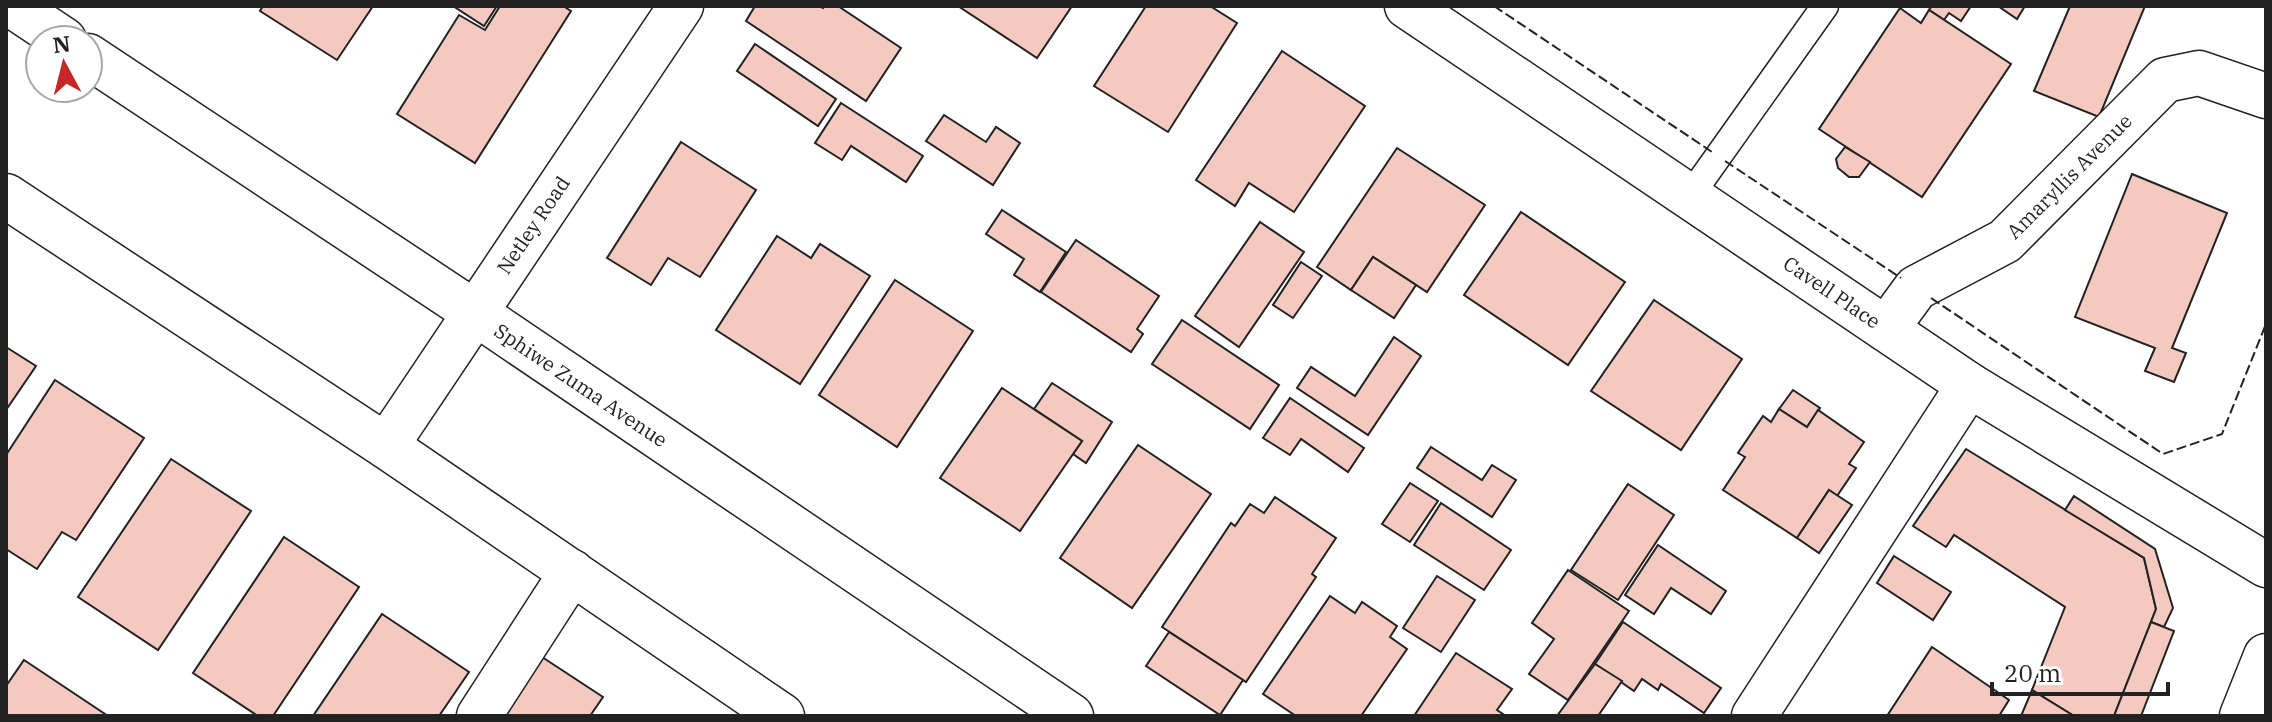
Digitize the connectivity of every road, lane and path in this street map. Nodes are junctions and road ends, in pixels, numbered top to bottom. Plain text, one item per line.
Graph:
1 (13, 6) edge
2 (681, 6) edge
3 (1407, 6) edge
4 (1825, 6) edge
5 (40, 24) edge
6 (104, 67) edge
7 (2266, 96) edge
8 (6, 196) edge
9 (1690, 196) junction
10 (474, 312) junction
11 (1886, 329) junction
12 (1969, 385) junction
13 (386, 446) junction
14 (2266, 565) edge
15 (572, 572) junction
16 (2266, 656) edge
17 (479, 716) edge
18 (782, 716) edge
19 (1071, 716) edge
20 (1754, 716) edge
21 (2242, 716) edge

1 - 5 street
2 - 10 street, Netley Road
3 - 9 street, Cavell Place
4 - 9 lane
6 - 10 street, Sphiwe Zuma Avenue
7 - 11 street, Amaryllis Avenue
8 - 13 street
9 - 11 street, Cavell Place
10 - 13 street, Netley Road
10 - 19 street, Sphiwe Zuma Avenue
11 - 12 street, Cavell Place
12 - 14 street, Cavell Place
12 - 20 street
13 - 15 street
15 - 17 street
15 - 18 street
16 - 21 street

